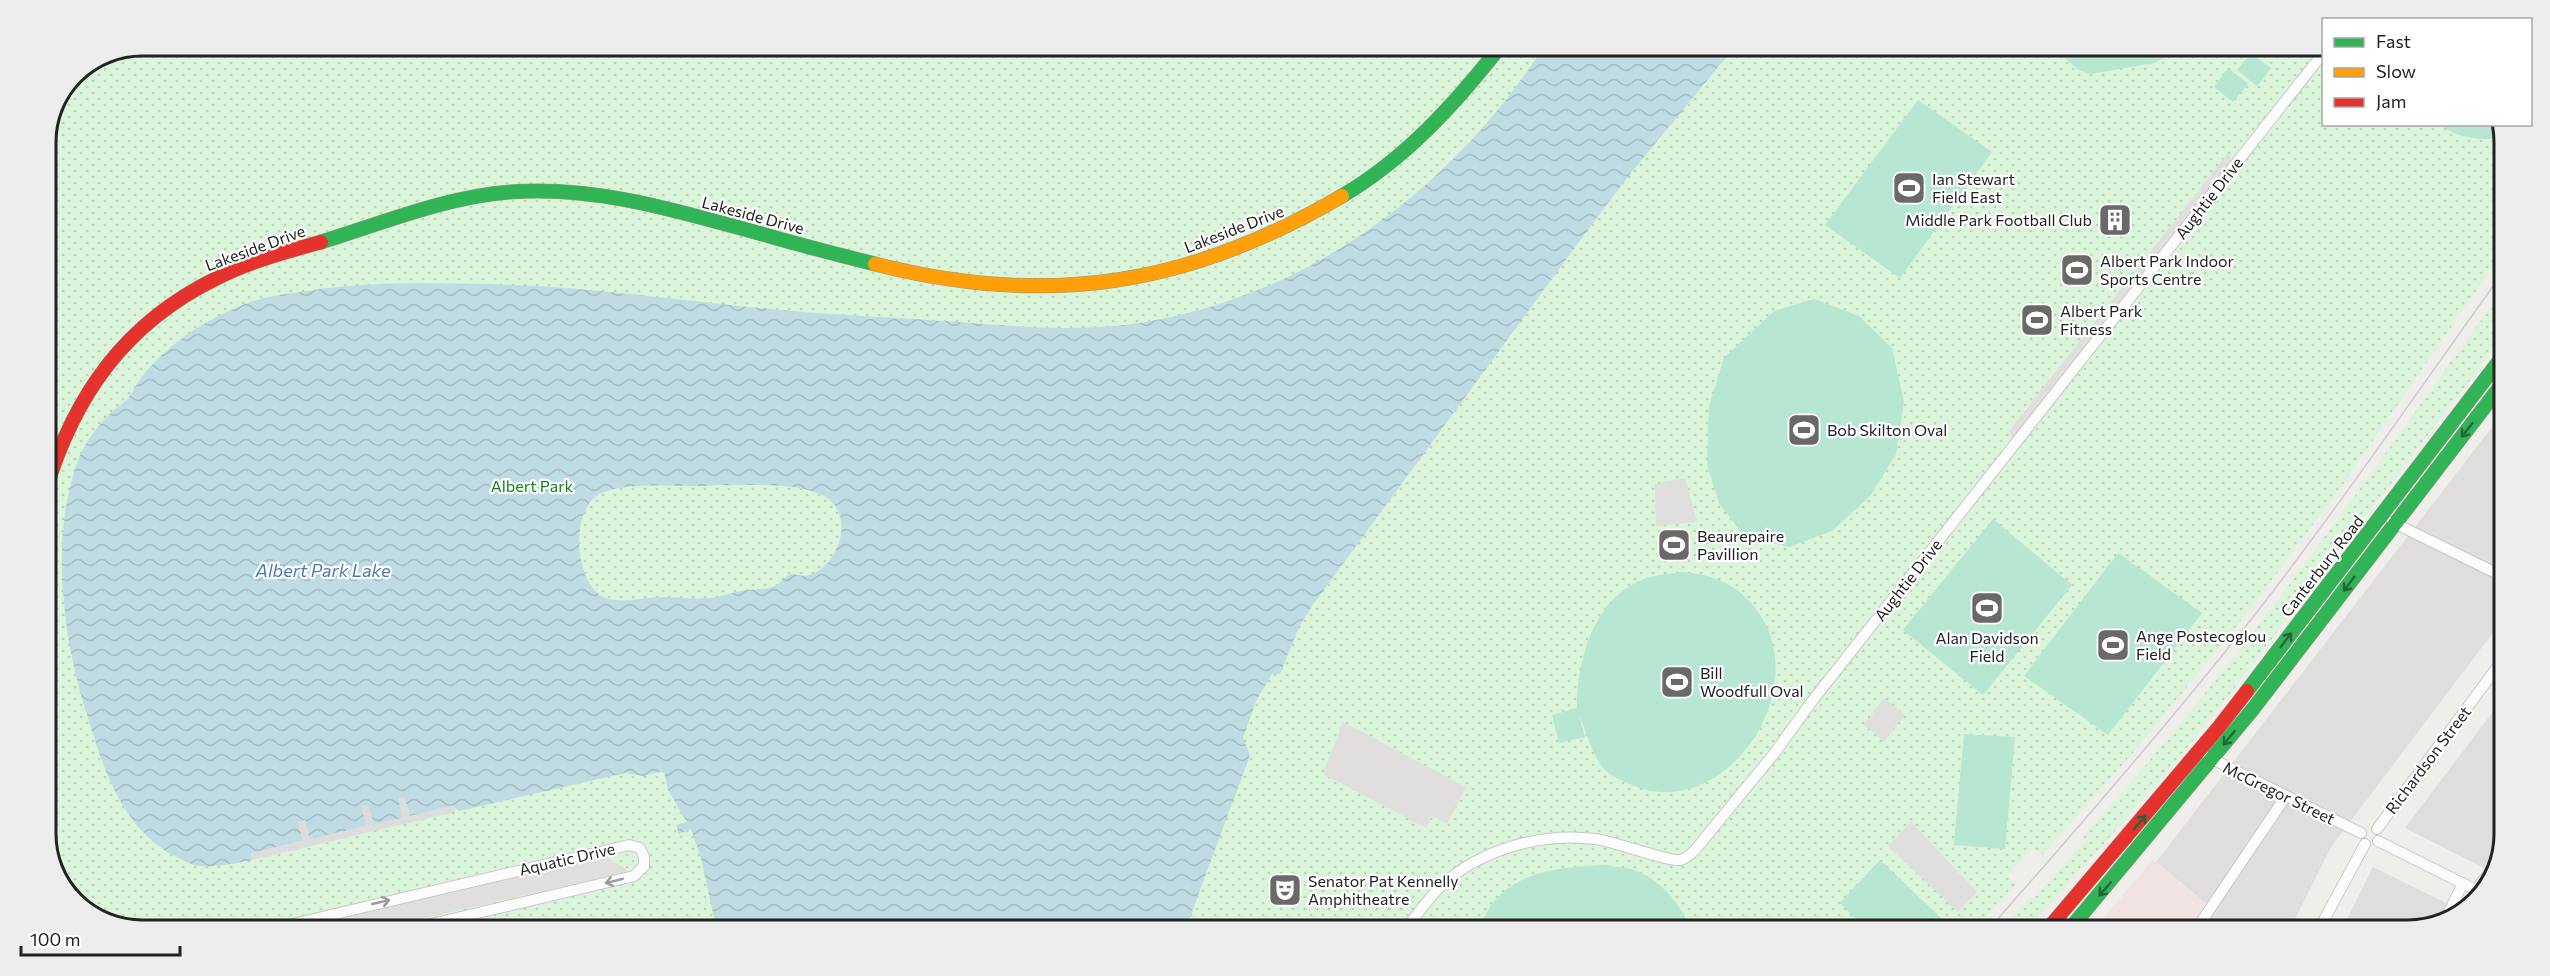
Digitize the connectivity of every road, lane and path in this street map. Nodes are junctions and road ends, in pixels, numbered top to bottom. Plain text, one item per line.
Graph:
1 (1494, 55) edge
2 (2322, 55) edge
3 (2494, 368) edge
4 (2494, 395) edge
5 (55, 460) edge
6 (2380, 517) junction
7 (2395, 524) junction
8 (2494, 572) edge
9 (2494, 671) edge
10 (2198, 753) junction
11 (2212, 759) junction
12 (2286, 796) junction
13 (2376, 829) junction
14 (2363, 838) junction
15 (2378, 841) junction
16 (2463, 883) junction
17 (2475, 889) edge
18 (2450, 910) edge
19 (310, 920) edge
20 (448, 920) edge
21 (1413, 920) edge
22 (2056, 920) edge
23 (2077, 920) edge
24 (2202, 920) edge
25 (2323, 920) edge

1 - 5 street, Lakeside Drive
2 - 21 street, Aughtie Drive
3 - 6 street, Canterbury Road
4 -> 7 street, Canterbury Road
6 - 7 street
10 -> 6 street, Canterbury Road
7 - 8 street
7 -> 11 street, Canterbury Road
9 - 13 street, Richardson Street
10 - 11 street, McGregor Street
22 -> 10 street, Canterbury Road
11 - 12 street, McGregor Street
11 -> 23 street, Canterbury Road
12 - 14 street, McGregor Street
12 - 24 street
13 - 14 street
13 - 15 street
14 - 15 street
14 - 25 street
15 - 16 street
16 - 17 street
16 - 18 street
19 -> 20 street, Aquatic Drive

